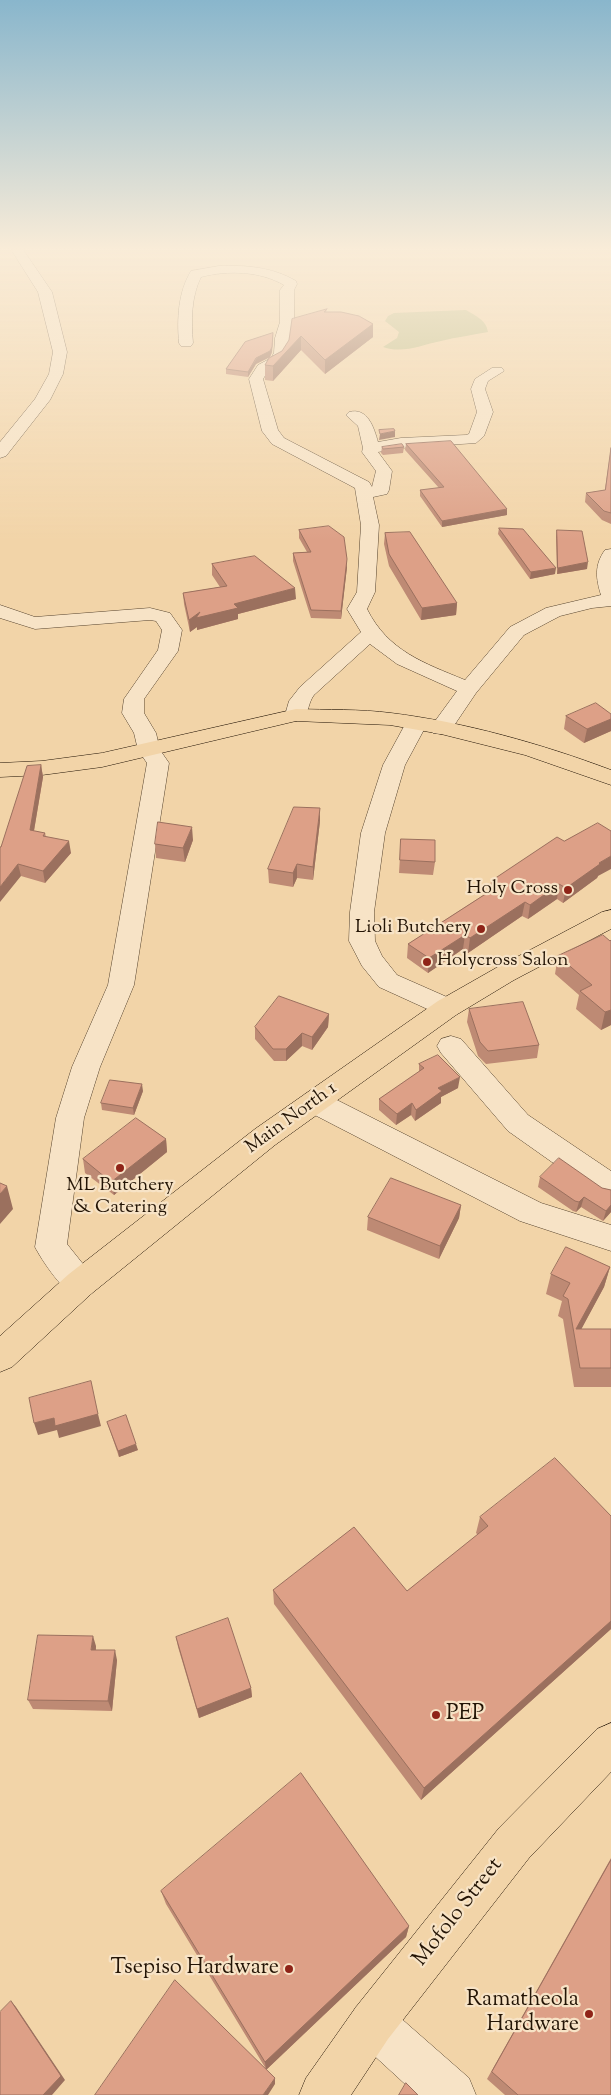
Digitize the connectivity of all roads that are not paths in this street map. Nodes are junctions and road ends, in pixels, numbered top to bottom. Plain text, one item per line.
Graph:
1 (58, 345) edge
2 (282, 345) edge
3 (496, 371) dead end
4 (354, 414) dead end
5 (371, 448) junction
6 (0, 452) edge
7 (366, 494) junction
8 (611, 554) edge
9 (611, 596) edge
10 (611, 600) edge
11 (0, 611) edge
12 (370, 634) junction
13 (469, 689) junction
14 (296, 715) junction
15 (416, 724) junction
16 (441, 728) junction
17 (149, 750) junction
18 (0, 770) edge
19 (611, 778) edge
20 (611, 918) edge
21 (447, 1008) junction
22 (451, 1046) dead end
23 (315, 1102) junction
24 (611, 1187) edge
25 (611, 1238) edge
26 (80, 1284) junction
27 (0, 1357) edge
28 (611, 1743) edge
29 (372, 2022) junction
30 (323, 2095) edge
31 (452, 2095) edge

1 - 6 street
2 - 7 street
3 - 5 street
4 - 5 street
5 - 7 street
7 - 12 street
8 - 9 street
10 - 13 street
11 - 17 street
12 - 13 street
12 - 14 street
13 - 16 street
14 - 15 main road
14 - 17 main road
15 - 16 main road
15 - 21 street
16 - 19 main road
17 - 18 main road
17 - 26 street
20 - 21 main road, Main North 1
21 - 23 main road, Main North 1
22 - 24 street
23 - 25 street
23 - 26 main road, Main North 1
26 - 27 main road, Main North 1
28 - 29 main road, Mofolo Street
29 - 30 main road, Mofolo Street
29 - 31 street

